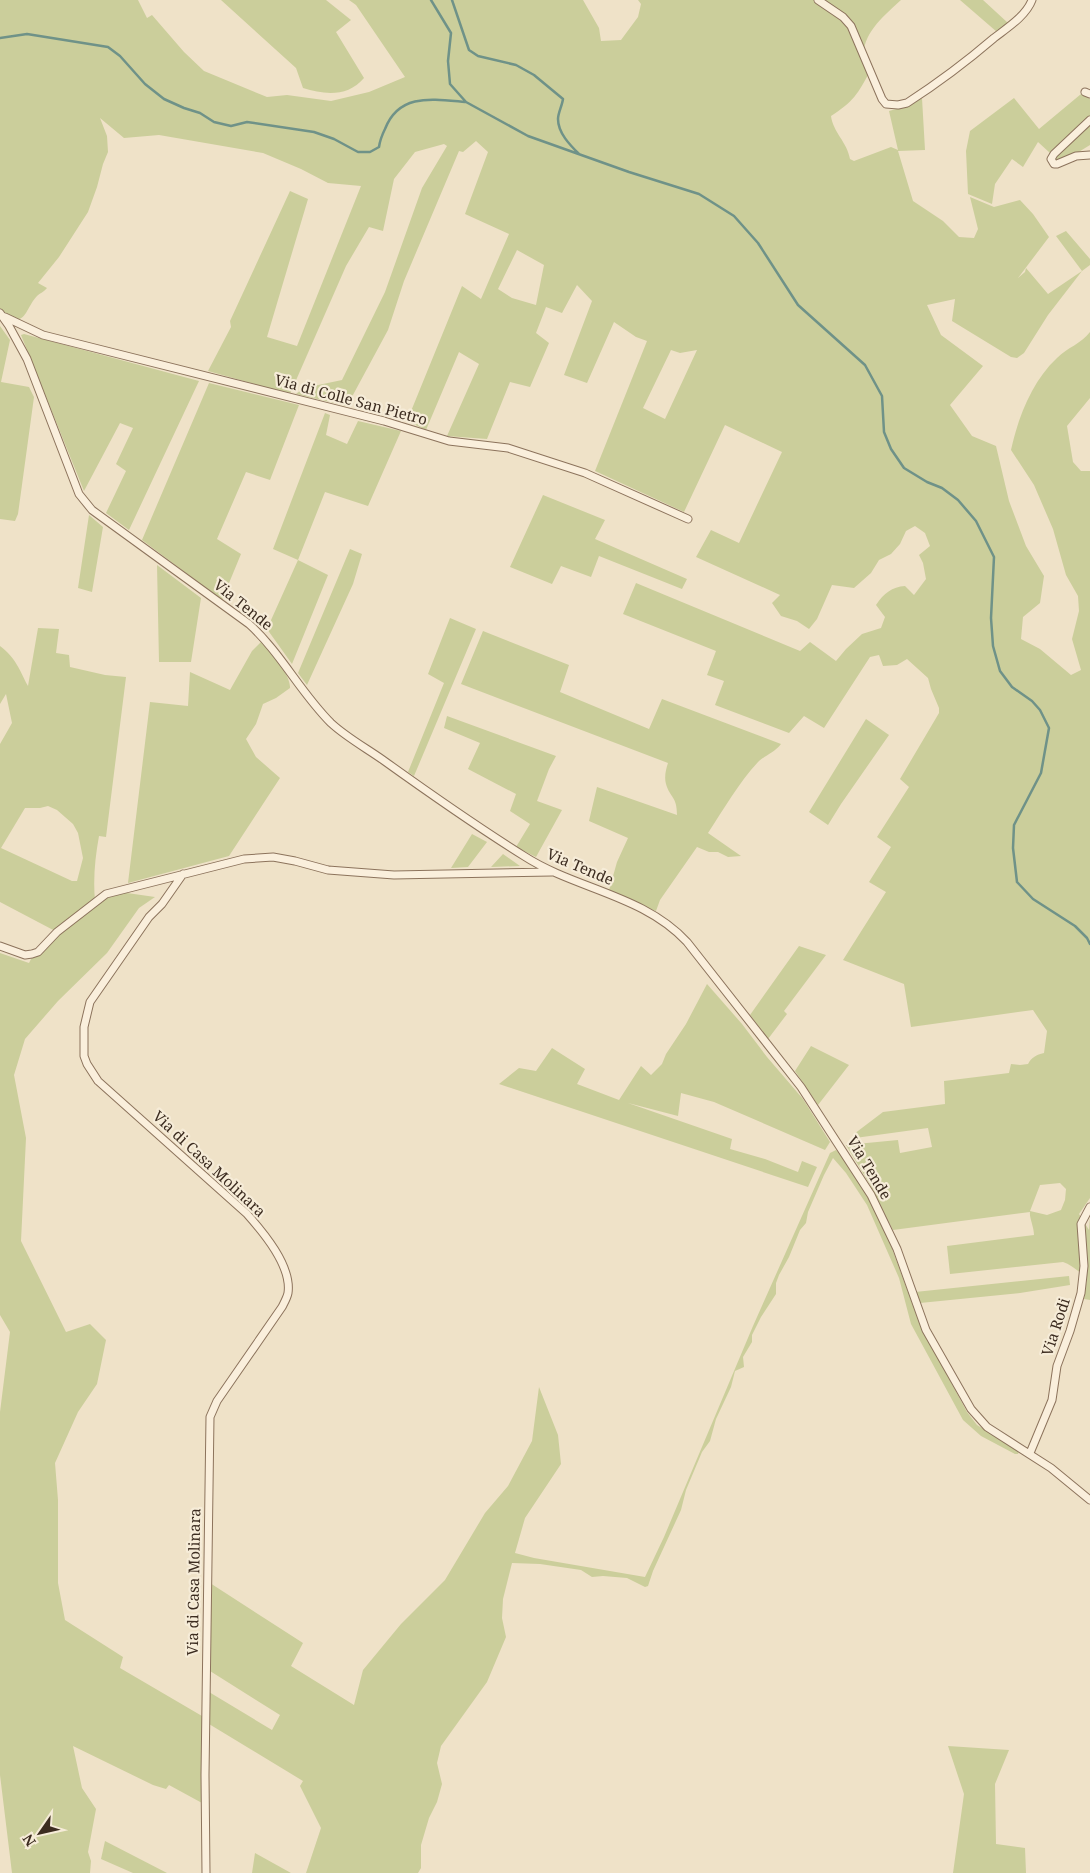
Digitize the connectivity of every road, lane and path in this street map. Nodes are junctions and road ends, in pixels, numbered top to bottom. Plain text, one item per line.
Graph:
1 (818, 0) edge
2 (1032, 0) edge
3 (1090, 120) edge
4 (1090, 155) edge
5 (1, 315) edge
6 (688, 519) dead end
7 (554, 872) junction
8 (183, 874) junction
9 (0, 946) edge
10 (1090, 1207) edge
11 (1030, 1453) junction
12 (1090, 1500) edge
13 (206, 1873) edge

1 - 2 street
3 - 4 street
5 - 6 street, Via di Colle San Pietro
5 - 7 street, Via Tende
7 - 8 street
7 - 11 street, Via Tende
8 - 9 street
8 - 13 street, Via di Casa Molinara
10 - 11 street, Via Rodi
11 - 12 street, Via Tende

